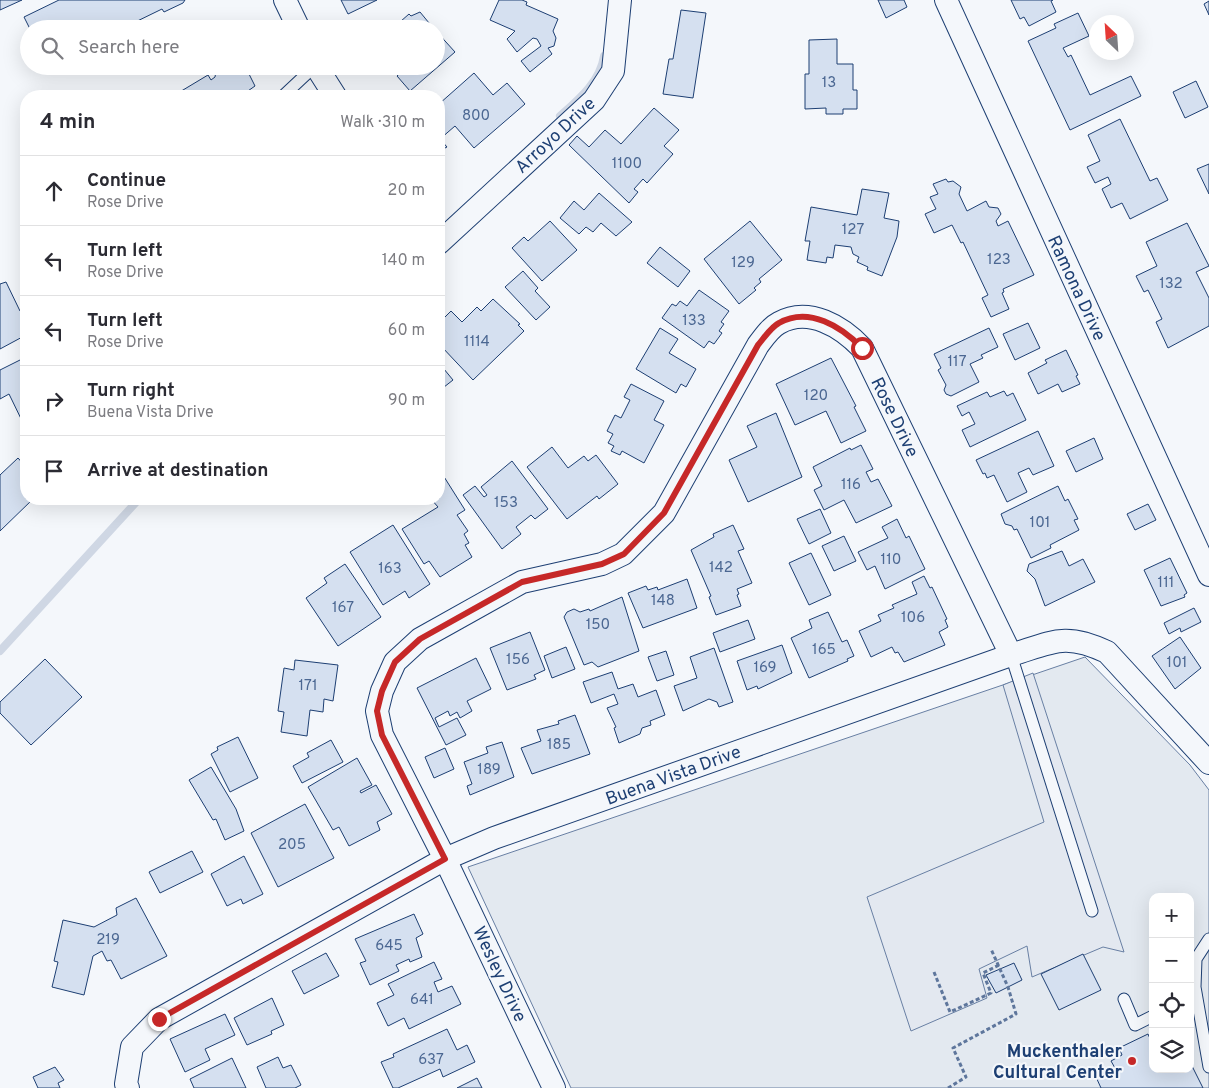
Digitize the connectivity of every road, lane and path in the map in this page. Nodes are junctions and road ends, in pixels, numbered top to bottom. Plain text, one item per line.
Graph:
1 (285, 0) edge
2 (620, 0) edge
3 (946, 0) edge
4 (295, 20) edge
5 (305, 75) edge
6 (321, 75) edge
7 (289, 90) edge
8 (331, 90) edge
9 (445, 232) edge
10 (1209, 575) edge
11 (1011, 655) junction
12 (1209, 763) edge
13 (445, 859) junction
14 (1092, 910) dead end
15 (1209, 939) edge
16 (992, 950) dead end
17 (999, 965) junction
18 (934, 972) dead end
19 (1124, 998) dead end
20 (1194, 1010) edge
21 (1149, 1018) edge
22 (1209, 1067) edge
23 (128, 1088) edge
24 (554, 1088) edge
25 (948, 1088) edge

1 - 4 street
2 - 9 street, Arroyo Drive
3 - 10 street, Ramona Drive
5 - 7 lane
6 - 8 street
11 - 12 street, Buena Vista Drive
11 - 13 street, Buena Vista Drive
11 - 13 street, Rose Drive
11 - 14 lane
13 - 23 street, Buena Vista Drive
13 - 24 street, Wesley Drive
15 - 20 lane
16 - 17 path
17 - 18 path
17 - 25 path
19 - 21 lane
20 - 22 lane

